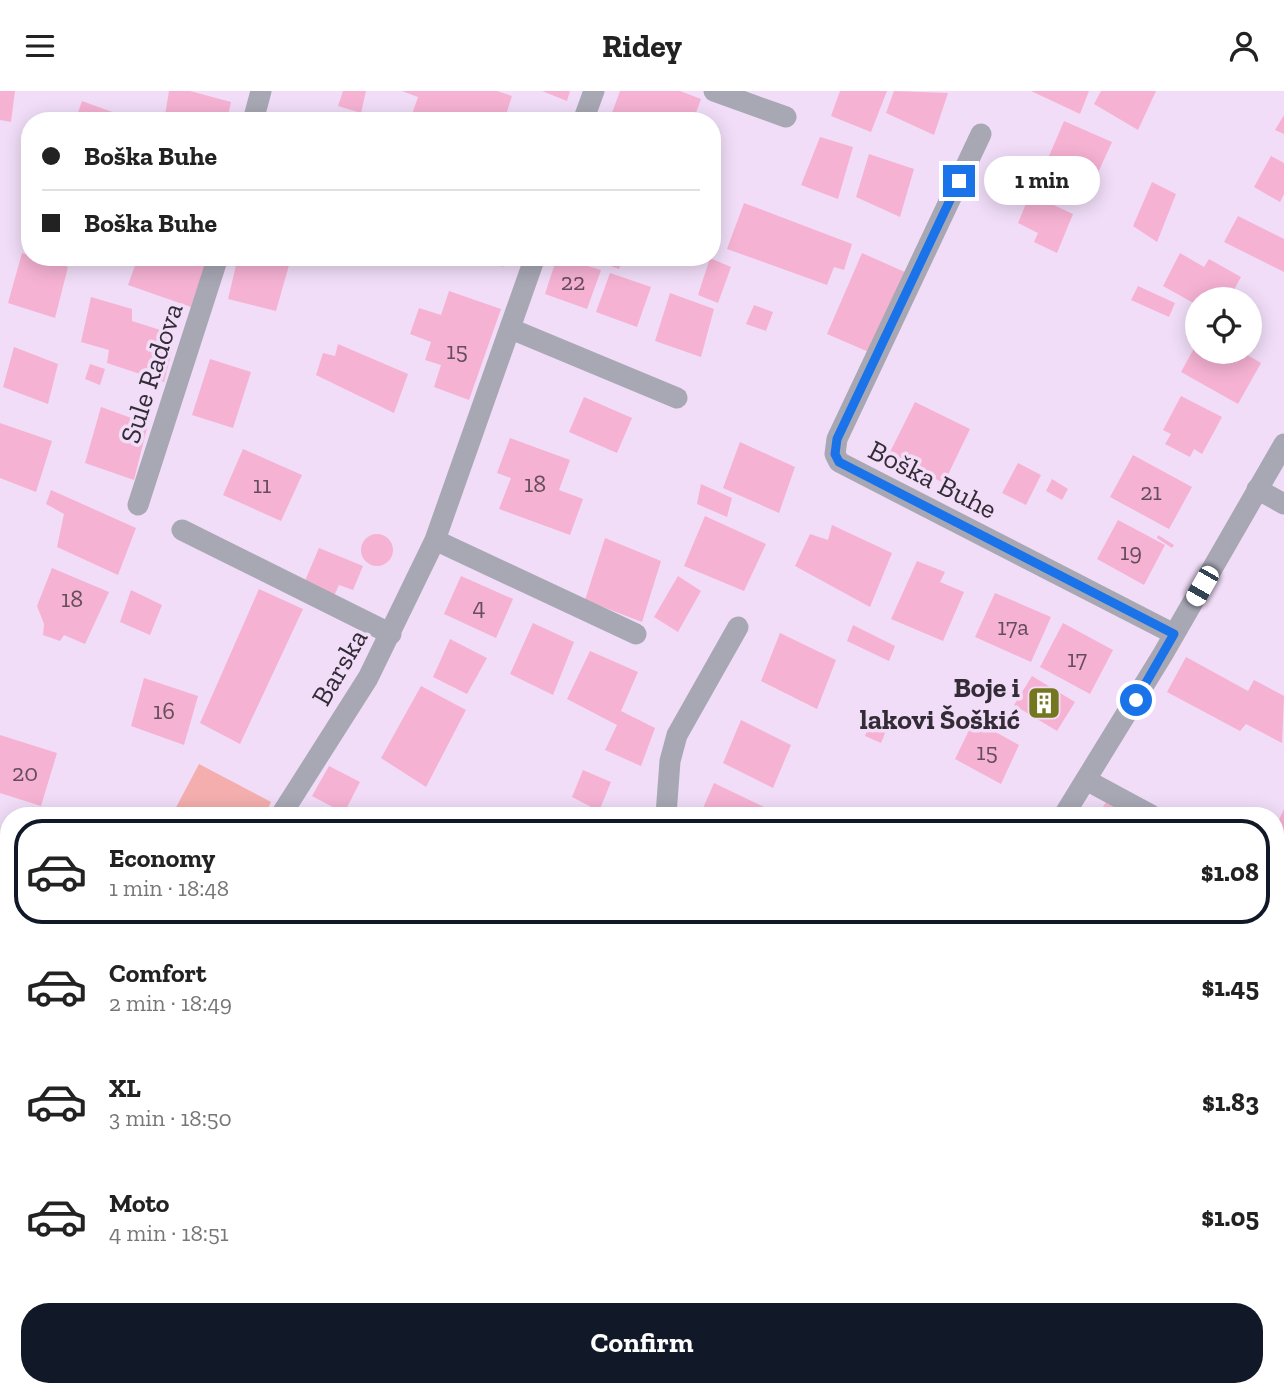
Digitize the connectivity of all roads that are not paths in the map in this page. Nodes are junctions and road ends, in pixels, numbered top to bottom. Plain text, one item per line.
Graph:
1 (261, 91) edge
2 (594, 91) edge
3 (714, 91) edge
4 (255, 112) edge
5 (586, 112) edge
6 (786, 117) dead end
7 (981, 134) dead end
8 (215, 266) edge
9 (532, 266) edge
10 (511, 329) junction
11 (677, 398) dead end
12 (1284, 444) edge
13 (1257, 489) junction
14 (1284, 504) edge
15 (138, 505) dead end
16 (182, 530) dead end
17 (435, 540) junction
18 (738, 627) dead end
19 (391, 634) junction
20 (636, 634) dead end
21 (1174, 634) junction
22 (1088, 781) junction
23 (286, 807) edge
24 (667, 807) edge
25 (1070, 807) edge
26 (1136, 807) edge

1 - 4 street
2 - 5 street
3 - 6 street
7 - 21 street, Boška Buhe
8 - 15 street, Sule Radova
9 - 10 street, Barska
10 - 11 street
10 - 17 street, Barska
12 - 13 street
13 - 14 street
13 - 21 street
16 - 19 street
17 - 19 street, Barska
17 - 20 street
18 - 24 street
19 - 23 street, Barska
21 - 22 street
22 - 25 street
22 - 26 street

